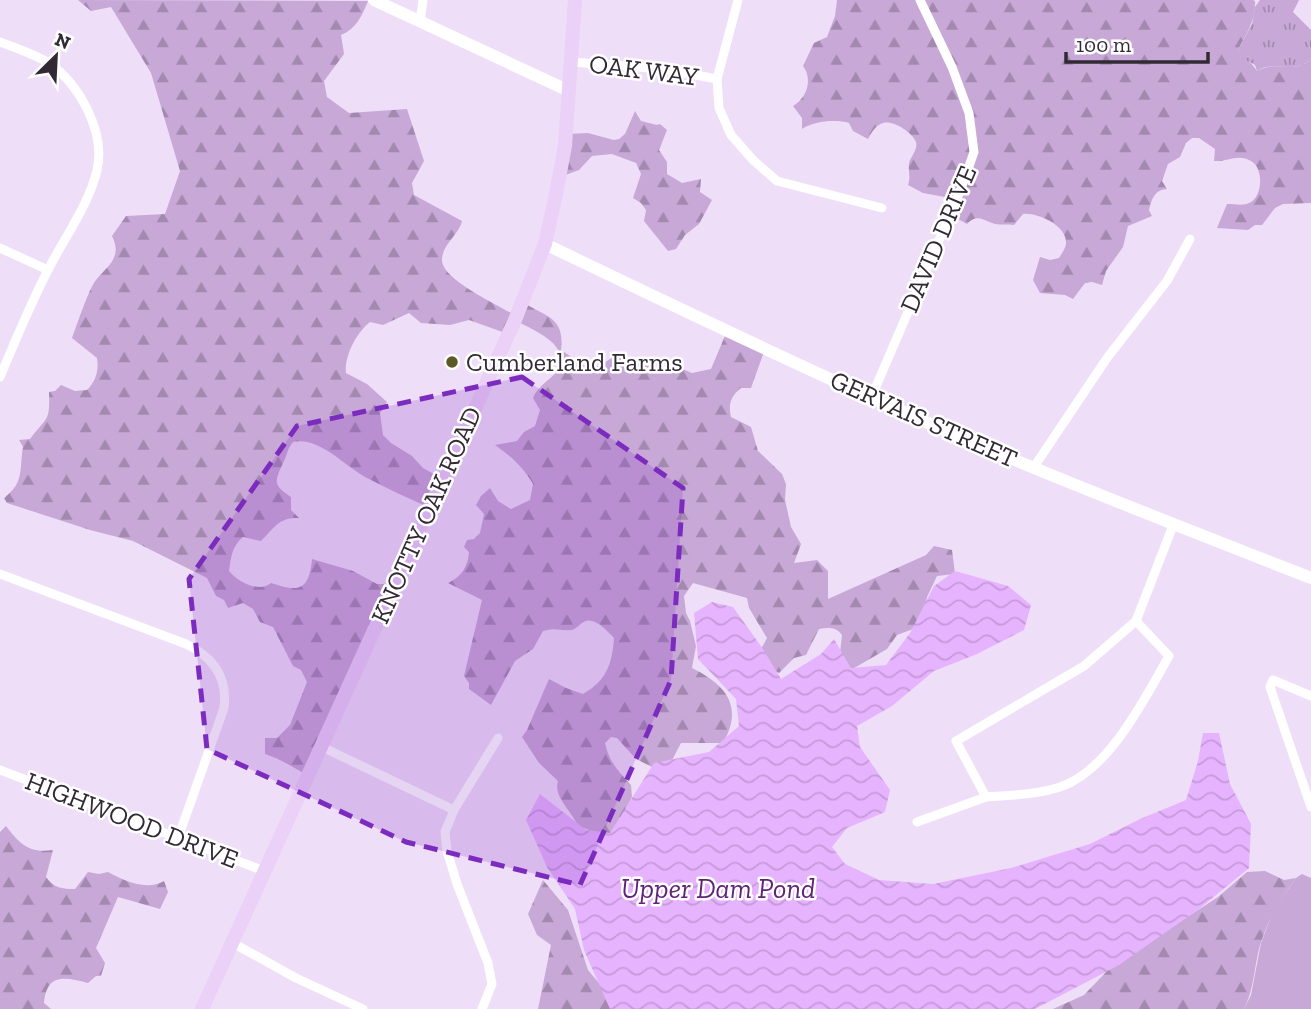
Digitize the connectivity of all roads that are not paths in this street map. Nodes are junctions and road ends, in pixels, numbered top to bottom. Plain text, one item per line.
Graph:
1 (374, 0) edge
2 (423, 0) edge
3 (575, 0) edge
4 (738, 0) edge
5 (920, 0) edge
6 (420, 21) junction
7 (0, 42) edge
8 (571, 62) junction
9 (717, 79) junction
10 (569, 91) junction
11 (881, 208) dead end
12 (1190, 239) dead end
13 (545, 244) junction
14 (0, 248) edge
15 (48, 270) junction
16 (0, 377) edge
17 (871, 398) junction
18 (1034, 467) junction
19 (1174, 523) junction
20 (0, 574) edge
21 (1311, 578) edge
22 (1136, 621) junction
23 (1311, 696) edge
24 (498, 738) dead end
25 (320, 746) junction
26 (0, 770) edge
27 (985, 797) junction
28 (1311, 807) edge
29 (454, 810) junction
30 (917, 822) dead end
31 (178, 838) junction
32 (264, 871) junction
33 (233, 943) junction
34 (202, 1009) edge
35 (363, 1009) edge
36 (482, 1009) edge

1 - 6 street
2 - 6 street
3 - 8 main road, KNOTTY OAK ROAD
4 - 9 street
5 - 17 street, DAVID DRIVE
6 - 10 street
7 - 15 street
8 - 9 street, OAK WAY
8 - 10 main road, KNOTTY OAK ROAD
9 - 11 street
10 - 13 main road, KNOTTY OAK ROAD
12 - 18 street
13 - 17 street, GERVAIS STREET
13 - 25 main road, KNOTTY OAK ROAD
14 - 15 street
15 - 16 street
17 - 18 street, GERVAIS STREET
18 - 19 street, GERVAIS STREET
19 - 21 street, GERVAIS STREET
19 - 22 street
20 - 31 street
22 - 27 street
22 - 27 street
23 - 28 street
24 - 29 street
25 - 29 street
25 - 32 main road, KNOTTY OAK ROAD
26 - 31 street, HIGHWOOD DRIVE
27 - 30 street
29 - 36 street
31 - 32 street, HIGHWOOD DRIVE
32 - 33 main road, KNOTTY OAK ROAD
33 - 34 main road, KNOTTY OAK ROAD
33 - 35 street

